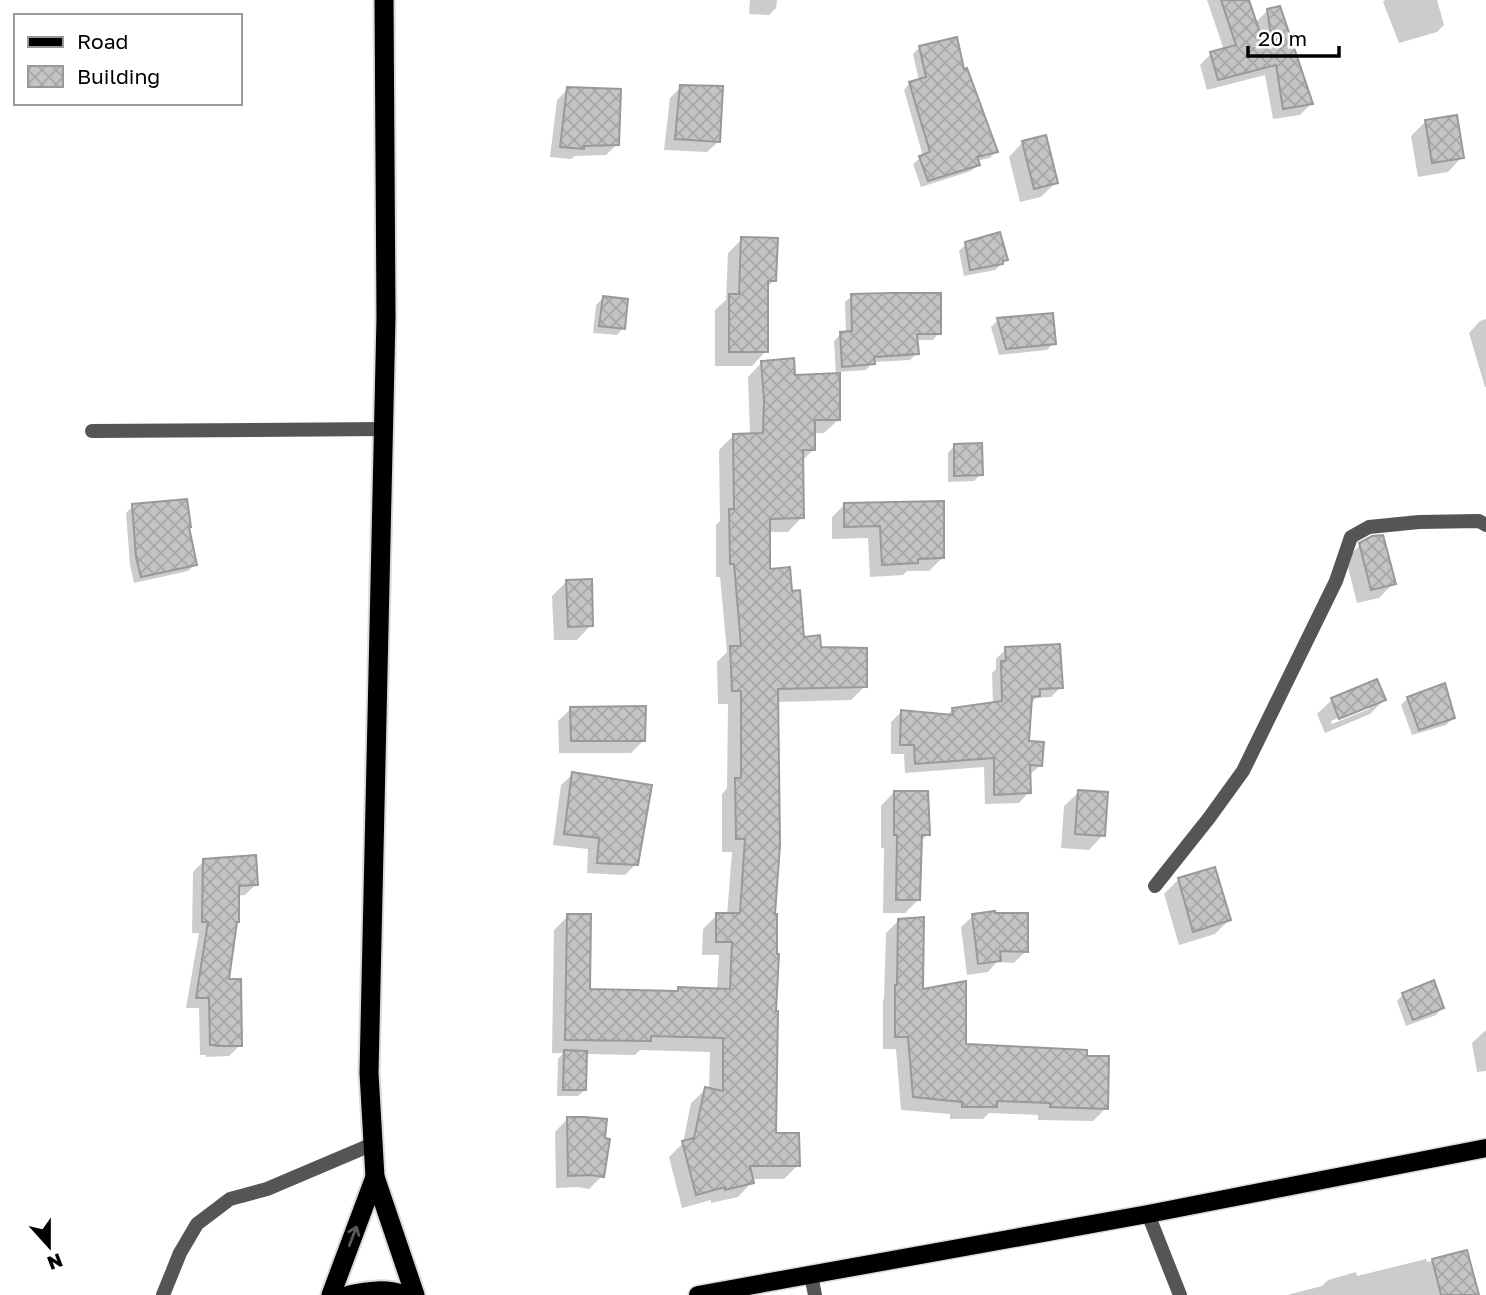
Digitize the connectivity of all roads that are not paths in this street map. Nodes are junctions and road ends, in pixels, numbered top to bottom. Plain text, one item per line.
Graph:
1 (384, 0) edge
2 (384, 429) junction
3 (92, 431) dead end
4 (1486, 525) edge
5 (1155, 886) dead end
6 (373, 1144) junction
7 (1486, 1148) edge
8 (375, 1177) junction
9 (1148, 1214) junction
10 (811, 1275) junction
11 (163, 1295) edge
12 (331, 1295) edge
13 (349, 1295) edge
14 (405, 1295) edge
15 (415, 1295) edge
16 (698, 1295) edge
17 (815, 1295) edge
18 (1180, 1295) edge

1 - 2 highway
2 - 3 street
2 - 6 highway
4 - 5 street
6 - 8 highway
6 - 11 street
7 - 9 main road
12 -> 8 highway
8 - 15 highway
9 - 10 main road
9 - 18 street
10 - 16 main road
10 - 17 street
13 - 14 highway

